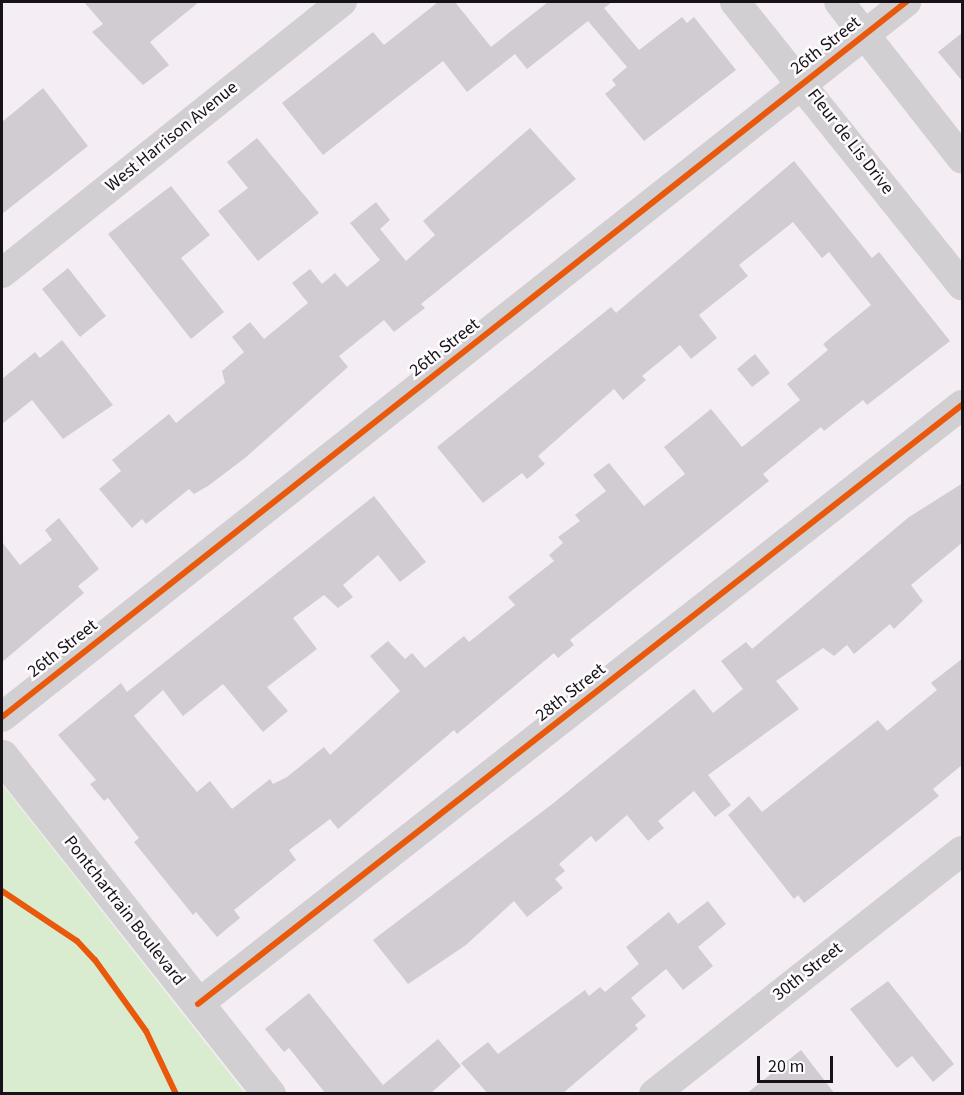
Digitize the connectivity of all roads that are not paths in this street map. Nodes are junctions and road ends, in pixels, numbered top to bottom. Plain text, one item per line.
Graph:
1 (342, 2) edge
2 (735, 2) edge
3 (838, 2) edge
4 (906, 2) edge
5 (864, 34) junction
6 (804, 83) junction
7 (963, 159) edge
8 (2, 273) edge
9 (963, 285) edge
10 (963, 405) edge
11 (2, 717) edge
12 (2, 756) edge
13 (963, 851) edge
14 (198, 1005) junction
15 (269, 1094) edge
16 (654, 1094) edge

1 - 8 street, West Harrison Avenue
2 - 6 street, Fleur de Lis Drive
3 - 5 street
4 - 5 street, 26th Street
5 - 6 street, 26th Street
5 - 7 street
6 - 9 street, Fleur de Lis Drive
6 - 11 street, 26th Street
10 - 14 street, 28th Street
12 - 14 main road, Pontchartrain Boulevard
13 - 16 street, 30th Street
14 - 15 main road, Pontchartrain Boulevard

